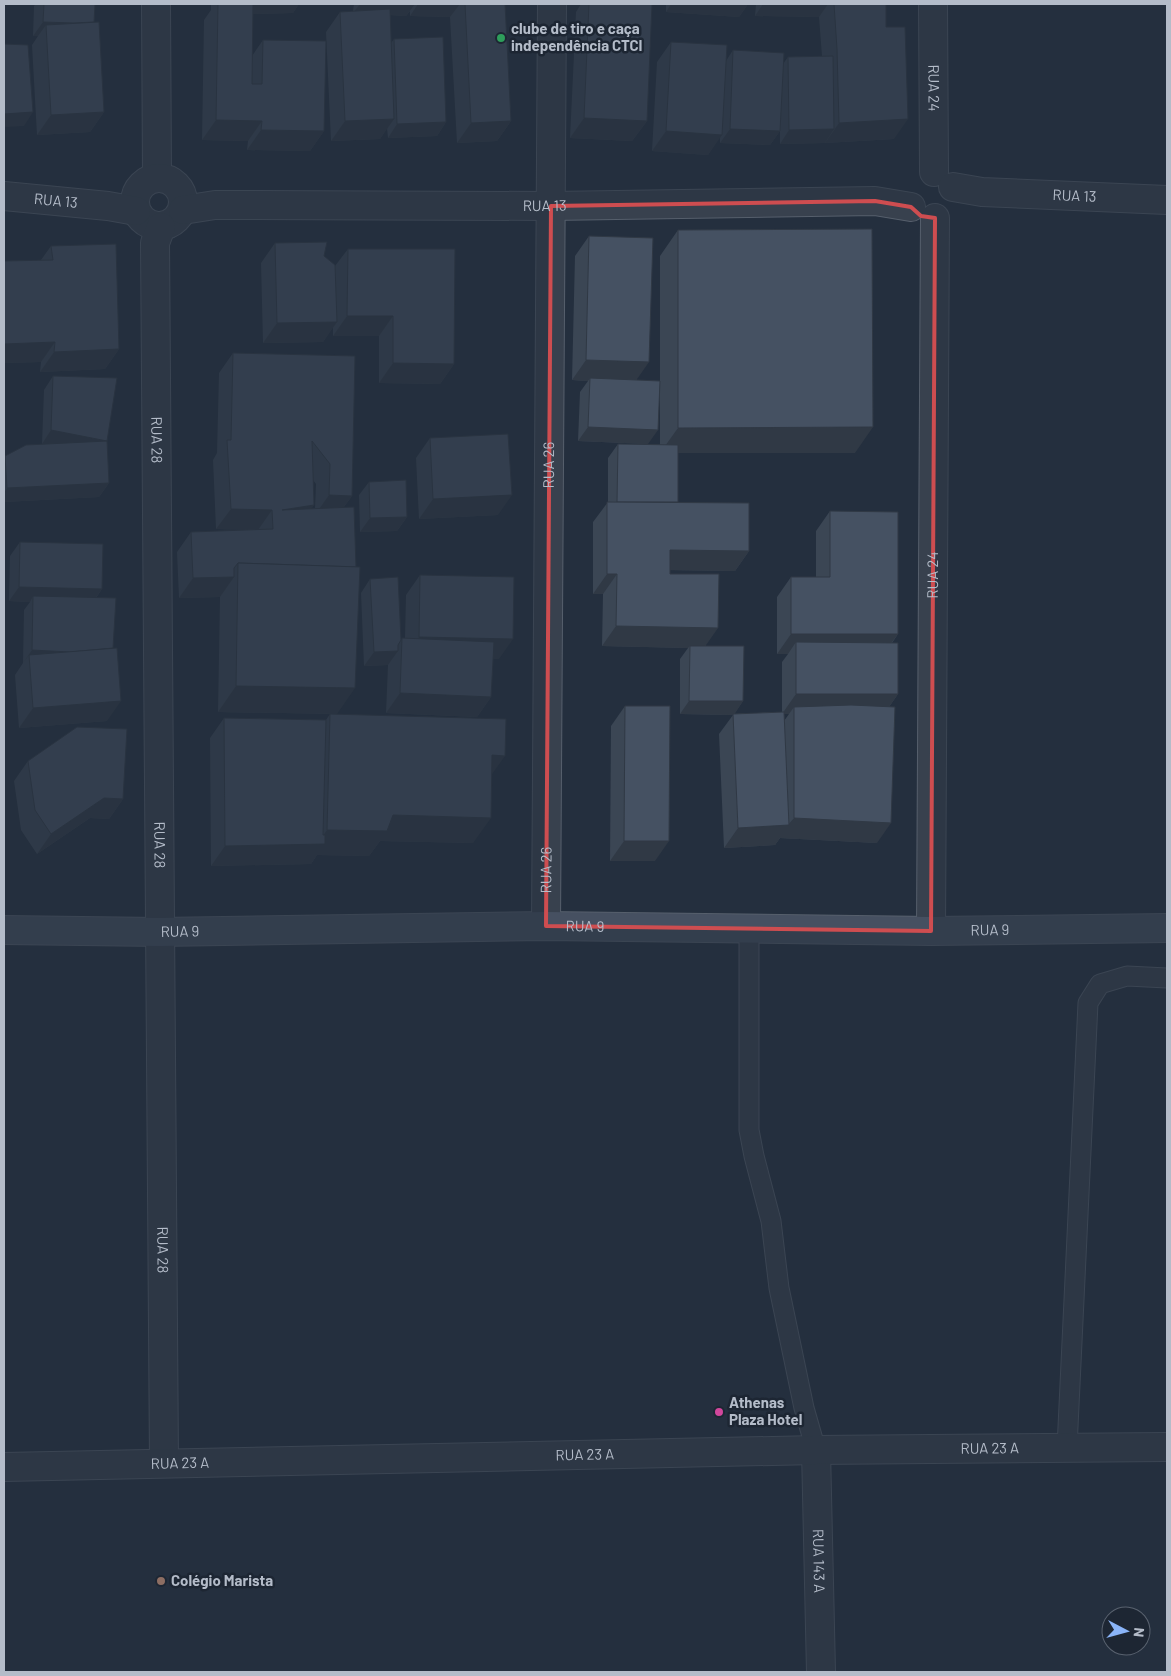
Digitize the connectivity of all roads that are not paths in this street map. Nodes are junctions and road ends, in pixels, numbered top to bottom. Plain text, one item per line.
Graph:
1 (156, 4) edge
2 (552, 4) edge
3 (932, 4) edge
4 (143, 193) junction
5 (4, 196) edge
6 (933, 196) junction
7 (1167, 200) edge
8 (183, 202) junction
9 (551, 206) junction
10 (161, 227) junction
11 (546, 926) junction
12 (1167, 928) edge
13 (750, 929) junction
14 (4, 930) edge
15 (931, 931) junction
16 (159, 932) junction
17 (1167, 978) edge
18 (1167, 1447) edge
19 (1067, 1448) junction
20 (816, 1450) junction
21 (164, 1463) junction
22 (4, 1467) edge
23 (821, 1672) edge

1 - 4 street
2 - 9 street, RUA 26
3 - 6 street, RUA 24
4 - 5 street, RUA 13
4 - 8 street
4 - 10 street
6 - 7 street, RUA 13
6 - 9 street, RUA 13
6 - 15 street, RUA 24
8 - 9 street, RUA 13
8 - 10 street
9 - 11 street, RUA 26
10 - 16 street, RUA 28
11 - 13 street, RUA 9
11 - 16 street, RUA 9
12 - 15 street, RUA 9
13 - 15 street, RUA 9
13 - 20 lane
14 - 16 street, RUA 9
16 - 21 street, RUA 28
17 - 19 lane
18 - 19 street, RUA 23 A
19 - 20 street, RUA 23 A
20 - 21 street, RUA 23 A
20 - 23 street, RUA 143 A
21 - 22 street, RUA 23 A

